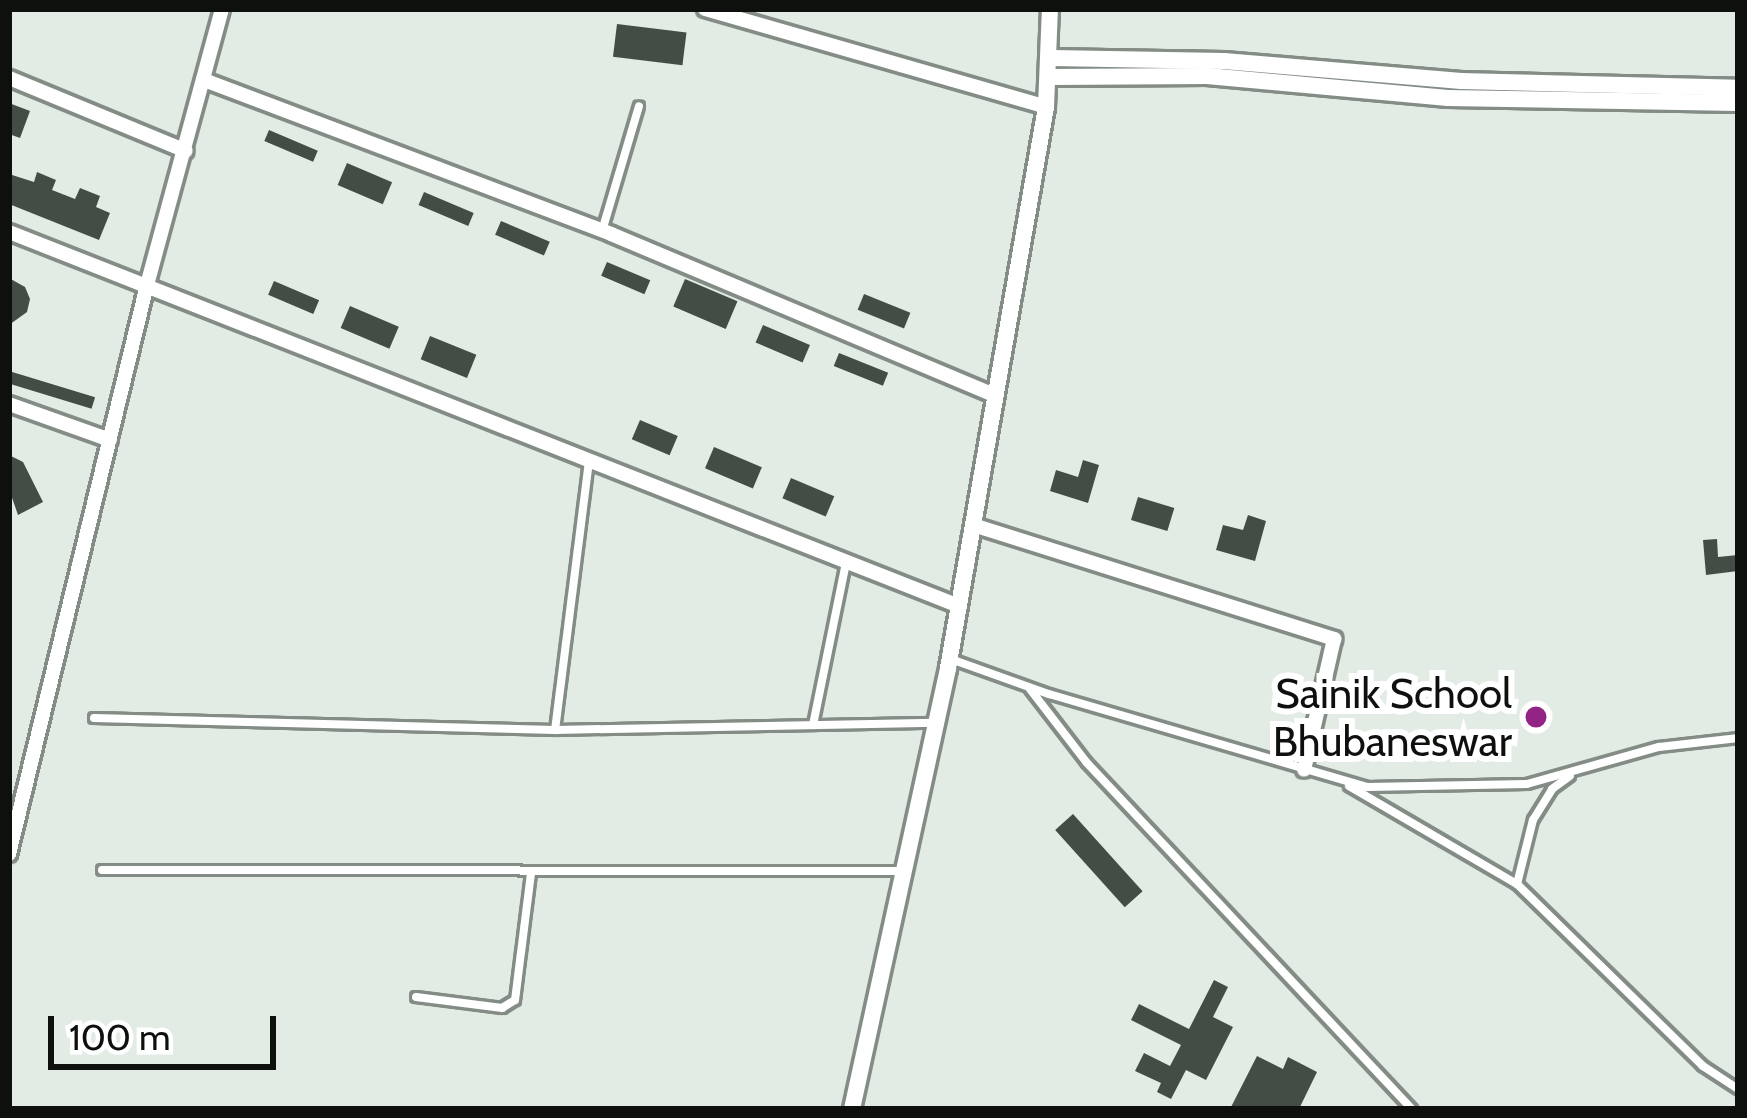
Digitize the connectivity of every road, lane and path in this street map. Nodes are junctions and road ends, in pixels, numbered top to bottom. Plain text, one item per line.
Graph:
1 (222, 9) edge
2 (705, 9) edge
3 (1050, 9) edge
4 (755, 16) edge
5 (1050, 67) junction
6 (9, 78) edge
7 (204, 80) junction
8 (1738, 88) edge
9 (1738, 103) edge
10 (639, 106) dead end
11 (1046, 107) junction
12 (186, 151) junction
13 (602, 231) junction
14 (9, 232) edge
15 (147, 284) junction
16 (996, 396) junction
17 (9, 404) edge
18 (110, 440) junction
19 (590, 459) junction
20 (973, 525) junction
21 (846, 562) junction
22 (959, 606) junction
23 (950, 658) junction
24 (1030, 688) junction
25 (94, 718) dead end
26 (936, 723) junction
27 (813, 725) junction
28 (555, 730) junction
29 (1738, 738) edge
30 (1304, 770) junction
31 (1572, 774) junction
32 (1343, 782) junction
33 (9, 854) edge
34 (102, 870) dead end
35 (904, 871) junction
36 (531, 873) junction
37 (1517, 884) junction
38 (416, 997) dead end
39 (1738, 1089) edge
40 (852, 1109) edge
41 (1412, 1109) edge

1 - 7 street
2 - 4 street
3 - 5 street
4 - 11 street
5 - 8 street
5 - 9 street
5 - 11 street
6 - 12 street
7 - 12 street
7 - 13 street
10 - 13 lane
11 - 16 street
12 - 15 street
13 - 16 street
14 - 15 street
15 - 18 street
15 - 19 street
16 - 20 street
17 - 18 street
18 - 33 street
19 - 21 street
19 - 28 lane
20 - 22 street
20 - 30 street
21 - 22 street
21 - 27 lane
22 - 23 street
23 - 24 lane
23 - 26 street
24 - 30 lane
24 - 41 lane
25 - 28 lane
26 - 27 lane
26 - 35 street
27 - 28 lane
29 - 31 lane
30 - 32 lane
31 - 32 lane
31 - 37 lane
32 - 37 lane
34 - 36 lane
35 - 36 lane
35 - 40 street
36 - 38 lane
37 - 39 lane

